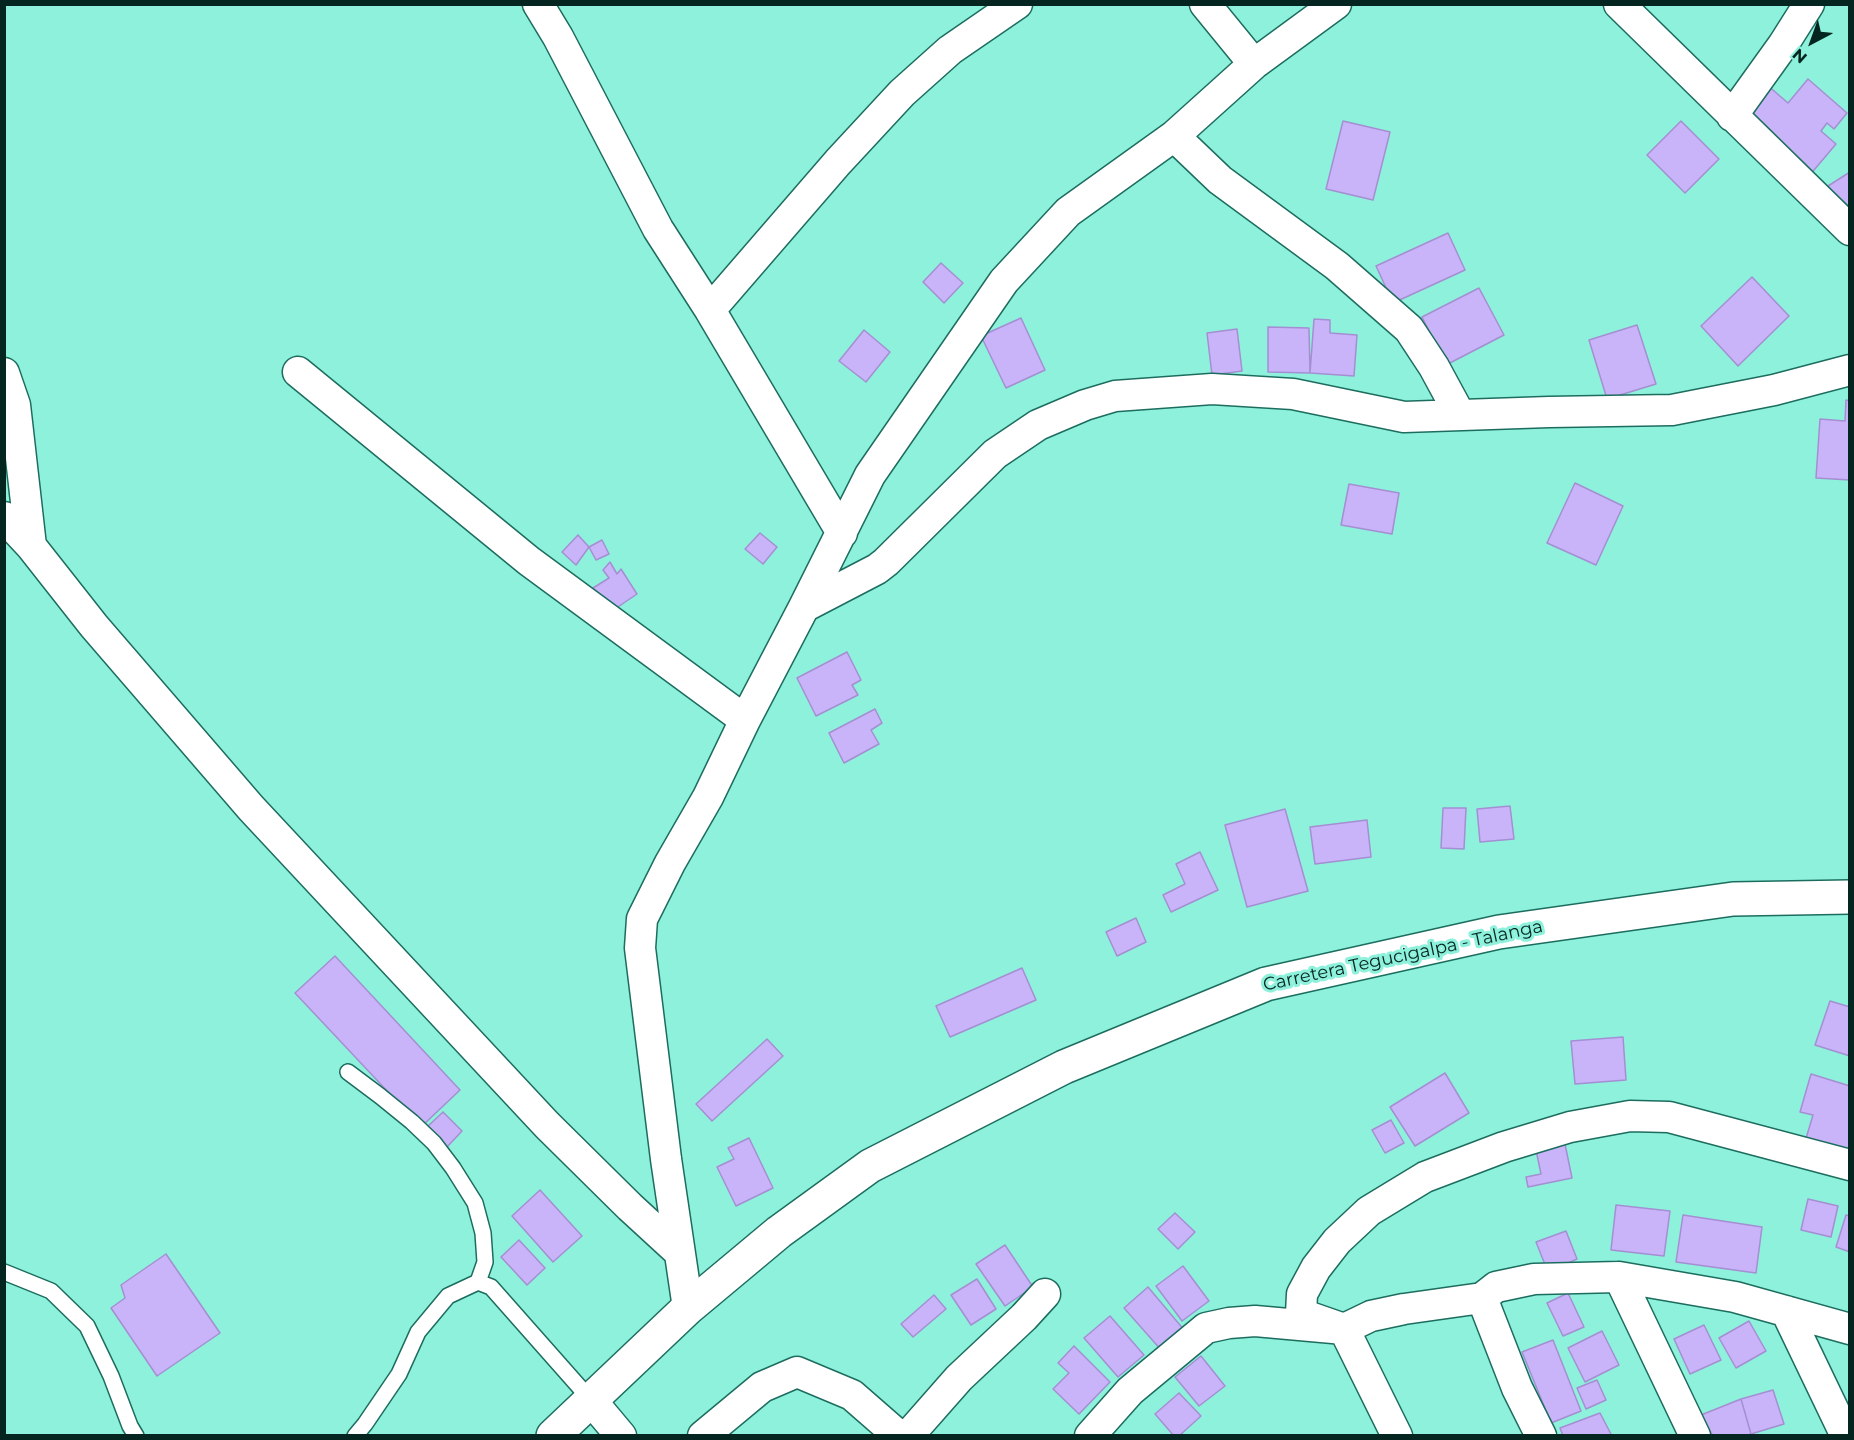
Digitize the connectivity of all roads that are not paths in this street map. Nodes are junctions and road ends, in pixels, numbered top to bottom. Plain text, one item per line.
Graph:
1 (537, 4) edge
2 (1017, 4) edge
3 (1205, 4) edge
4 (1336, 4) edge
5 (1619, 4) edge
6 (1809, 4) edge
7 (1254, 64) junction
8 (1732, 116) junction
9 (1174, 136) junction
10 (1850, 230) edge
11 (710, 310) junction
12 (1850, 370) edge
13 (298, 372) dead end
14 (4, 373) edge
15 (1460, 415) junction
16 (4, 517) edge
17 (842, 533) junction
18 (32, 546) junction
19 (804, 607) junction
20 (745, 720) junction
21 (1850, 897) edge
22 (348, 1072) dead end
23 (1850, 1165) edge
24 (679, 1252) junction
25 (4, 1272) edge
26 (1619, 1277) junction
27 (478, 1282) junction
28 (1046, 1294) dead end
29 (1482, 1298) junction
30 (688, 1308) junction
31 (1786, 1311) junction
32 (1344, 1329) junction
33 (1850, 1329) edge
34 (590, 1400) junction
35 (136, 1436) edge
36 (355, 1436) edge
37 (553, 1436) edge
38 (621, 1436) edge
39 (703, 1436) edge
40 (899, 1436) edge
41 (908, 1436) edge
42 (1090, 1436) edge
43 (1397, 1436) edge
44 (1541, 1436) edge
45 (1695, 1436) edge
46 (1846, 1436) edge

1 - 11 street
2 - 11 street
3 - 7 street
4 - 7 street
5 - 8 street
6 - 8 street
7 - 9 street
8 - 10 street
9 - 15 street
9 - 17 street
11 - 17 street
12 - 15 street
13 - 20 street
14 - 18 street
15 - 19 street
16 - 18 street
17 - 19 street
18 - 24 street
19 - 20 street
20 - 24 street
21 - 30 main road, Carretera Tegucigalpa - Talanga
22 - 27 lane
23 - 32 street
24 - 30 street
25 - 35 lane
26 - 29 street
26 - 31 street
26 - 45 street
27 - 34 lane
27 - 36 lane
28 - 41 street
29 - 32 street
29 - 44 street
30 - 34 main road, Carretera Tegucigalpa - Talanga
31 - 33 street
31 - 46 street
32 - 42 street
32 - 43 street
34 - 37 main road, Carretera Tegucigalpa - Talanga
34 - 38 street
39 - 40 street

